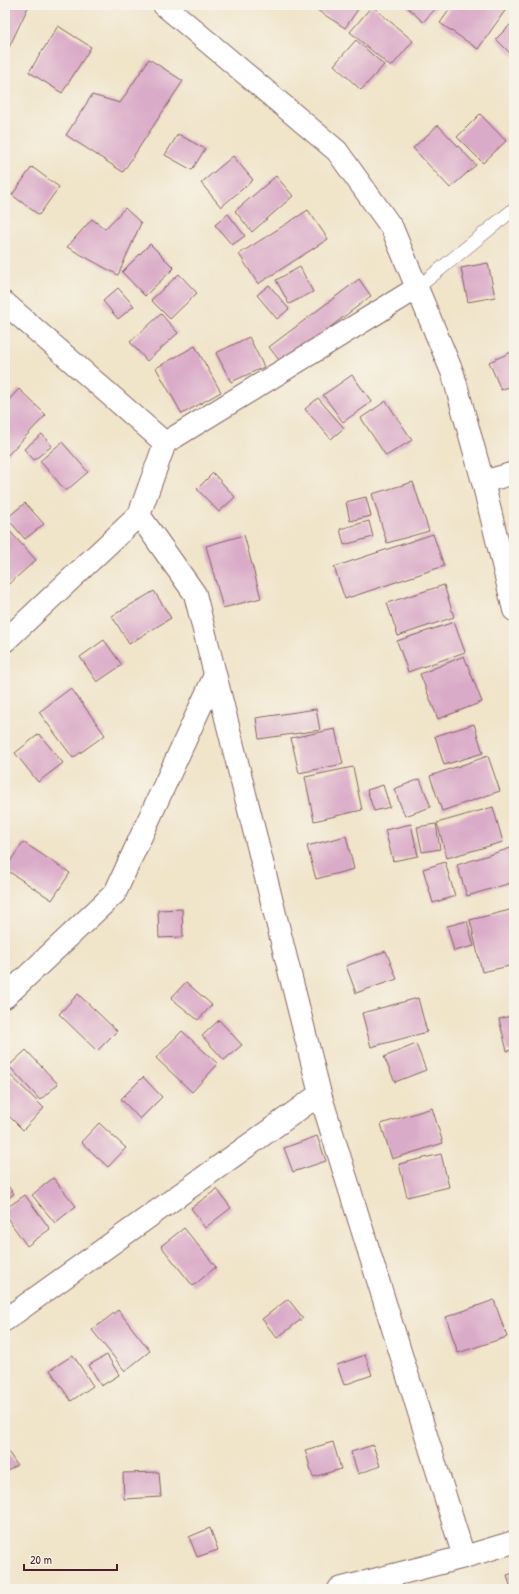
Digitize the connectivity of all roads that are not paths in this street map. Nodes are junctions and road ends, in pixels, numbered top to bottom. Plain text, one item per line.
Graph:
1 (164, 5) edge
2 (514, 209) edge
3 (417, 288) junction
4 (5, 303) edge
5 (165, 443) junction
6 (514, 473) edge
7 (483, 482) junction
8 (139, 515) junction
9 (514, 610) edge
10 (5, 641) edge
11 (215, 675) junction
12 (5, 997) edge
13 (320, 1094) junction
14 (5, 1320) edge
15 (514, 1542) edge
16 (464, 1557) junction
17 (339, 1589) edge

1 - 3 street
2 - 3 lane
3 - 5 street
3 - 7 street
4 - 5 street
5 - 8 street
6 - 7 street
7 - 9 street
8 - 10 street
8 - 11 street
11 - 12 street
11 - 13 street
13 - 14 street
13 - 16 street
15 - 16 street
16 - 17 street

